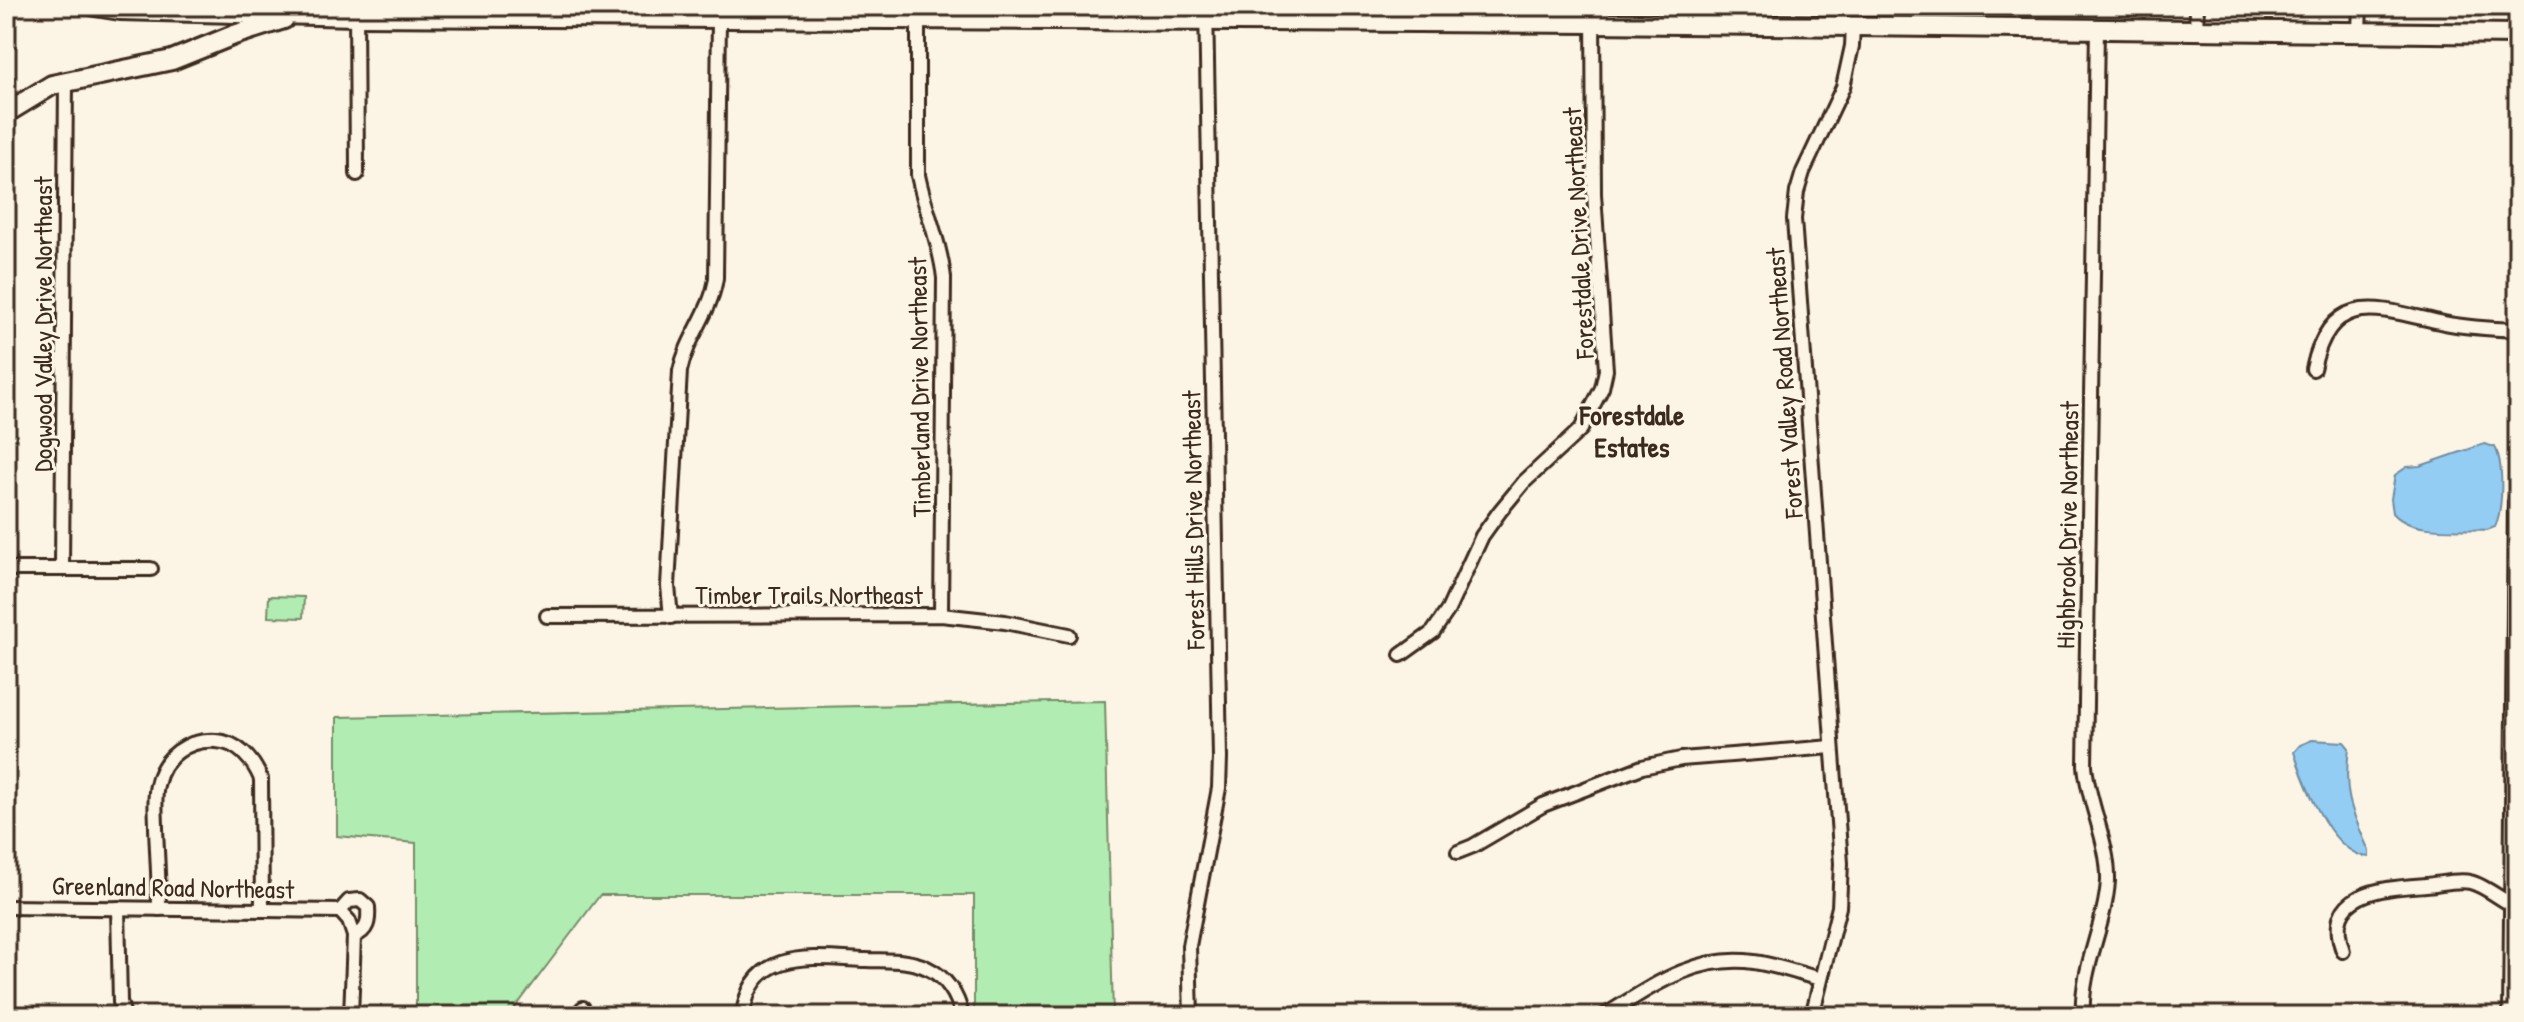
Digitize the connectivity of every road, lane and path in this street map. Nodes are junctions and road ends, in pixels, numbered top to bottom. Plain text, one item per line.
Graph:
1 (95, 6) edge
2 (2197, 6) edge
3 (2360, 6) edge
4 (178, 8) edge
5 (304, 10) edge
6 (357, 11) edge
7 (1206, 14) edge
8 (1593, 14) edge
9 (719, 17) junction
10 (918, 18) junction
11 (1853, 26) junction
12 (2097, 29) junction
13 (2196, 30) junction
14 (2359, 31) junction
15 (2518, 34) edge
16 (66, 82) junction
17 (6, 113) edge
18 (357, 174) dead end
19 (2518, 330) edge
20 (2313, 369) dead end
21 (2518, 503) edge
22 (62, 567) junction
23 (6, 569) edge
24 (151, 569) dead end
25 (941, 615) junction
26 (547, 616) dead end
27 (671, 617) junction
28 (1069, 635) dead end
29 (1401, 655) dead end
30 (1832, 747) junction
31 (2516, 781) edge
32 (1458, 852) dead end
33 (2514, 906) junction
34 (6, 907) edge
35 (118, 908) junction
36 (159, 909) junction
37 (262, 910) junction
38 (340, 911) junction
39 (354, 936) junction
40 (2343, 951) dead end
41 (1820, 979) junction
42 (124, 1016) edge
43 (351, 1016) edge
44 (743, 1016) edge
45 (962, 1016) edge
46 (1191, 1016) edge
47 (1604, 1016) edge
48 (1812, 1016) edge
49 (2083, 1016) edge
50 (2513, 1016) edge

1 - 4 street
2 - 13 street
3 - 14 street
4 - 5 street
5 - 6 street
5 - 16 street
6 - 9 street
6 - 18 street
7 - 8 street
7 - 10 street
7 - 46 street, Forest Hills Drive Northeast
8 - 11 street
8 - 29 street, Forestdale Drive Northeast
9 - 10 street
9 - 27 street
10 - 25 street, Timberland Drive Northeast
11 - 12 street
11 - 30 street, Forest Valley Road Northeast
12 - 13 street
12 - 49 street, Highbrook Drive Northeast
13 - 14 street
14 - 15 street
16 - 17 street
16 - 22 street, Dogwood Valley Drive Northeast
19 - 20 street
21 - 31 street
22 - 23 street
22 - 24 street
25 - 27 street, Timber Trails Northeast
25 - 28 street, Timber Trails Northeast
26 - 27 street, Timber Trails Northeast
30 - 32 street
30 - 41 street, Forest Valley Road Northeast
31 - 33 street
33 - 40 street
33 - 50 street
34 - 35 street, Greenland Road Northeast
35 - 36 street, Greenland Road Northeast
35 - 42 street
36 - 37 street, Greenland Road Northeast
36 - 37 street
37 - 38 street, Greenland Road Northeast
38 - 39 street
38 - 39 street, Greenland Road Northeast
39 - 43 street
41 - 47 street
41 - 48 street, Forest Valley Road Northeast
44 - 45 street

